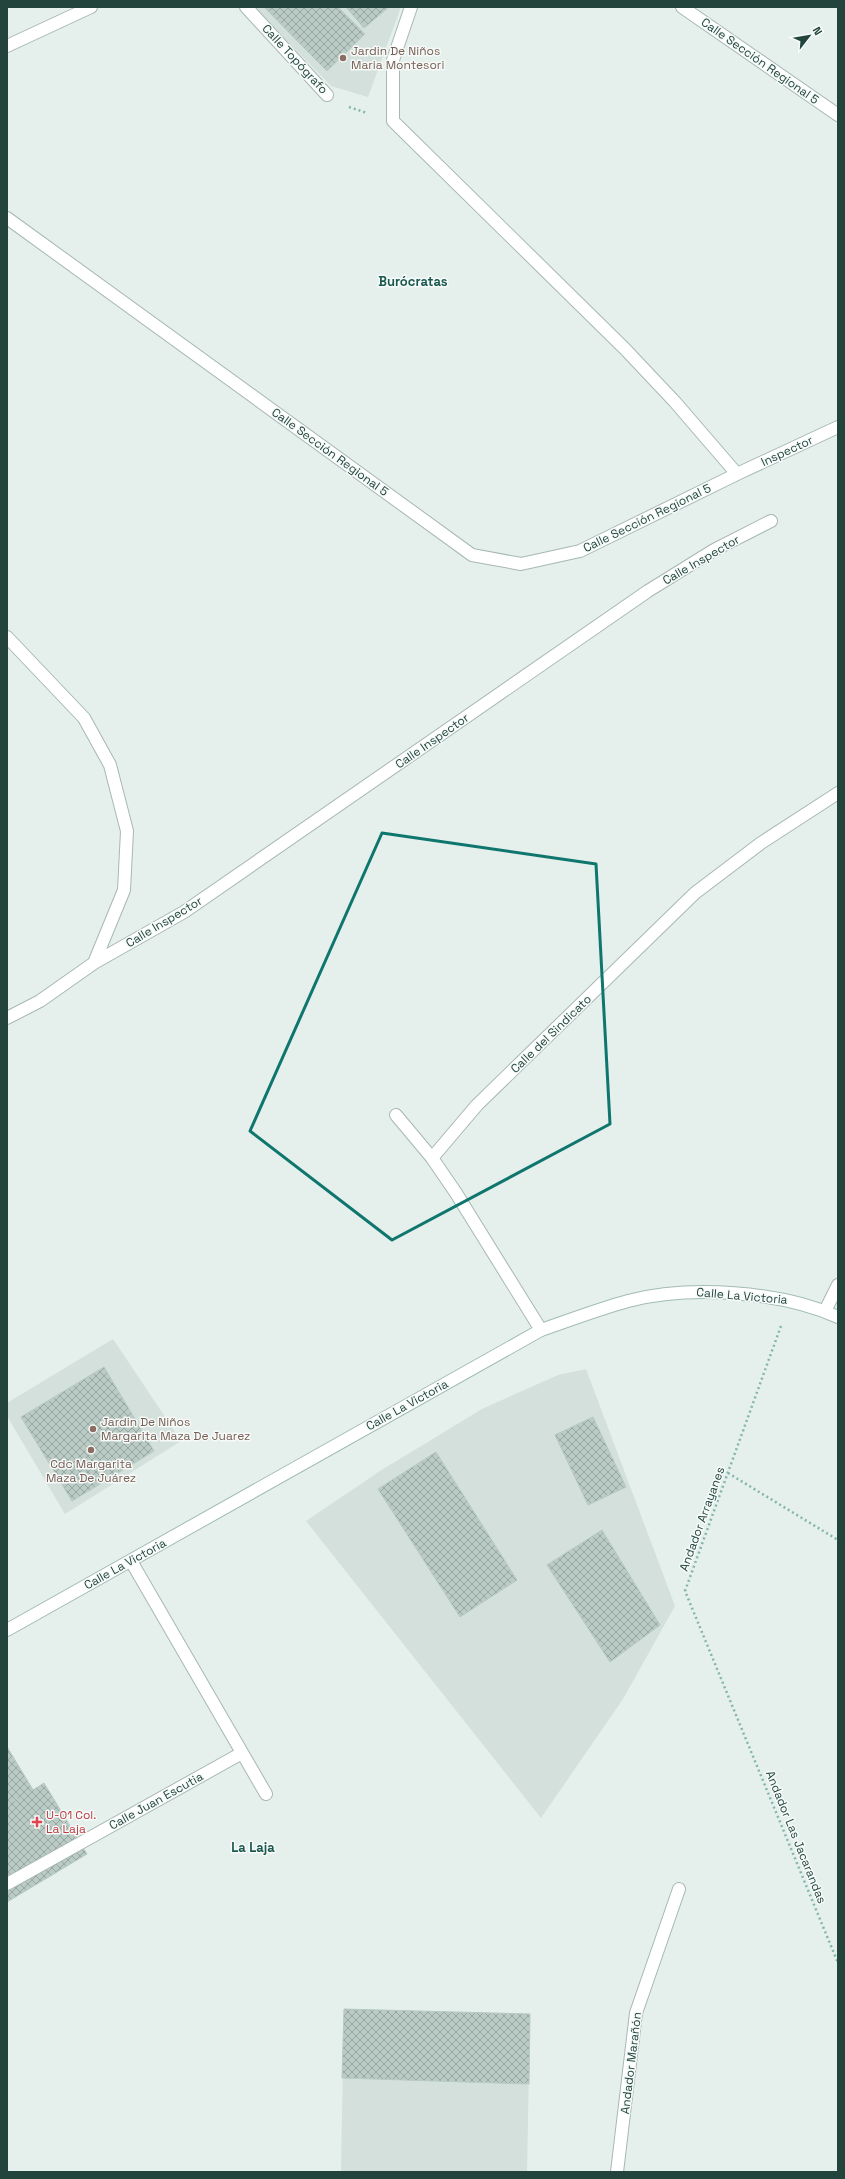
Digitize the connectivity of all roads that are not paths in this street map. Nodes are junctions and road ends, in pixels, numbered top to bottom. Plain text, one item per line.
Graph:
1 (91, 7) edge
2 (246, 7) edge
3 (411, 7) edge
4 (682, 7) edge
5 (7, 46) edge
6 (327, 95) road end
7 (838, 115) edge
8 (7, 218) edge
9 (838, 427) edge
10 (737, 474) junction
11 (771, 521) dead end
12 (7, 637) edge
13 (838, 793) edge
14 (94, 962) junction
15 (7, 1018) edge
16 (396, 1115) dead end
17 (432, 1158) junction
18 (838, 1285) edge
19 (825, 1311) junction
20 (838, 1317) edge
21 (541, 1330) junction
22 (131, 1561) junction
23 (7, 1630) edge
24 (242, 1752) junction
25 (266, 1794) dead end
26 (7, 1884) edge
27 (679, 1889) dead end
28 (617, 2172) edge

1 - 5 street
2 - 6 street, Calle Topógrafo
3 - 10 street
4 - 7 street, Calle Sección Regional 5
8 - 10 street, Calle Sección Regional 5
9 - 10 street, Inspector
11 - 14 street, Calle Inspector
12 - 14 street
13 - 17 street, Calle del Sindicato
14 - 15 street
16 - 17 street
17 - 21 street
18 - 19 street
19 - 20 street, Calle La Victoria
19 - 21 street, Calle La Victoria
21 - 22 street, Calle La Victoria
22 - 23 street, Calle La Victoria
22 - 24 street
24 - 25 street
24 - 26 street, Calle Juan Escutia
27 - 28 street, Andador Marañón

